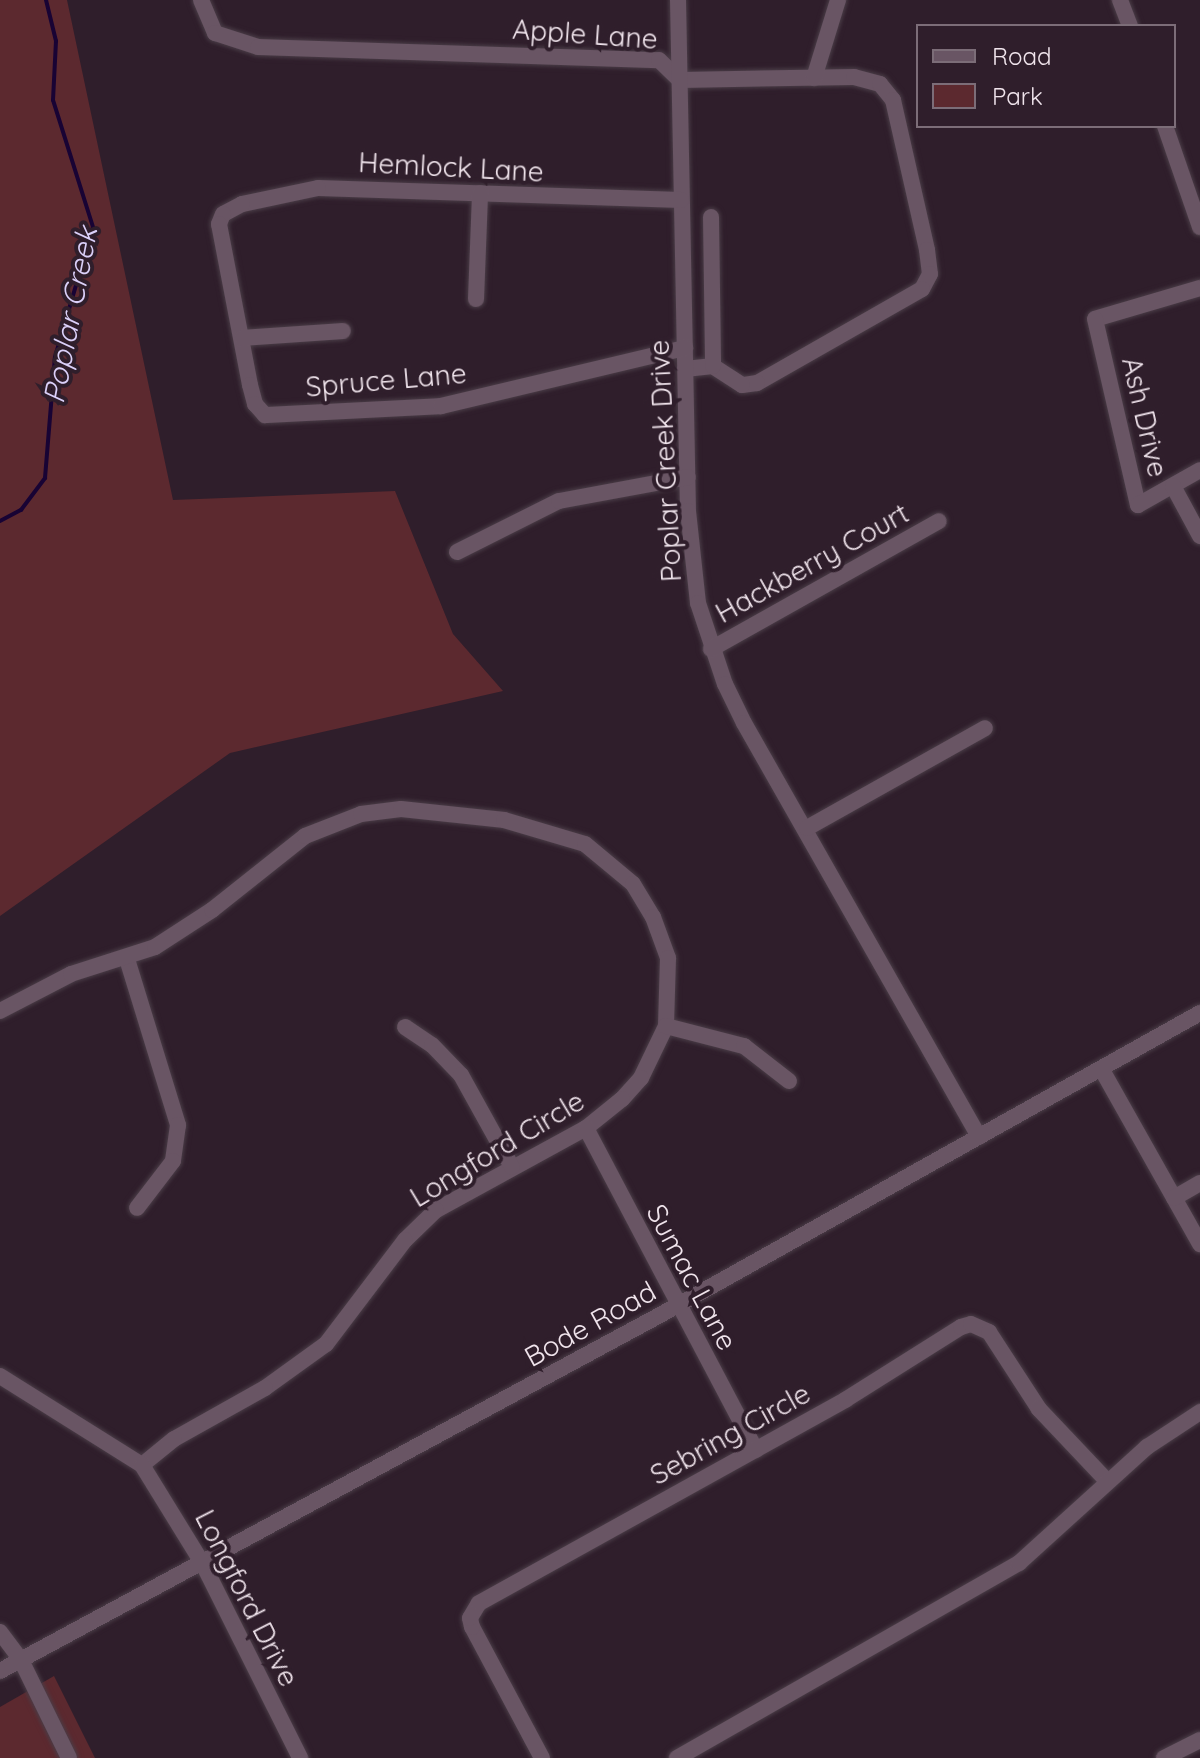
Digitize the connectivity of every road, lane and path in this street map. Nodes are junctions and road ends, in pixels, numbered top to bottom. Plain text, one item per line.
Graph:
1 (201, 0) edge
2 (678, 0) edge
3 (838, 0) edge
4 (1120, 0) edge
5 (1129, 24) edge
6 (814, 78) junction
7 (680, 80) junction
8 (1166, 128) edge
9 (480, 193) junction
10 (681, 200) junction
11 (223, 214) joint
12 (711, 217) dead end
13 (1199, 221) edge
14 (1200, 288) edge
15 (476, 299) dead end
16 (343, 331) dead end
17 (242, 338) junction
18 (685, 348) junction
19 (713, 366) junction
20 (685, 369) junction
21 (1200, 470) edge
22 (688, 477) junction
23 (1173, 486) junction
24 (939, 521) dead end
25 (1200, 536) edge
26 (457, 552) dead end
27 (711, 649) junction
28 (985, 728) dead end
29 (807, 828) junction
30 (127, 959) junction
31 (0, 1011) edge
32 (1200, 1013) edge
33 (666, 1026) junction
34 (405, 1027) dead end
35 (1102, 1070) junction
36 (789, 1081) dead end
37 (586, 1128) junction
38 (979, 1137) junction
39 (512, 1167) junction
40 (1200, 1183) edge
41 (1174, 1198) junction
42 (137, 1208) dead end
43 (1200, 1244) edge
44 (677, 1306) junction
45 (0, 1376) edge
46 (1200, 1412) edge
47 (756, 1450) junction
48 (142, 1465) junction
49 (1107, 1481) junction
50 (203, 1564) junction
51 (0, 1632) edge
52 (21, 1660) junction
53 (0, 1671) edge
54 (1200, 1740) edge
55 (69, 1758) edge
56 (300, 1758) edge
57 (542, 1758) edge
58 (677, 1758) edge
59 (1164, 1758) edge

1 - 7 street, Apple Lane
2 - 7 street, Poplar Creek Drive
3 - 6 street
4 - 5 street
6 - 7 street, Apple Lane
6 - 19 street, Apple Lane
7 - 10 street, Poplar Creek Drive
8 - 13 street
9 - 10 street, Hemlock Lane
9 - 11 street, Hemlock Lane
9 - 15 street
10 - 18 street, Poplar Creek Drive
11 - 17 street, Spruce Lane
12 - 19 street
14 - 23 street, Ash Drive
16 - 17 street
17 - 18 street, Spruce Lane
18 - 20 street, Poplar Creek Drive
19 - 20 street
20 - 22 street, Poplar Creek Drive
21 - 23 street, Ash Drive
22 - 26 street
22 - 27 street, Poplar Creek Drive
23 - 25 street
24 - 27 street, Hackberry Court
27 - 29 street, Poplar Creek Drive
28 - 29 street
29 - 38 street, Poplar Creek Drive
30 - 31 street, Longford Circle
30 - 33 street, Longford Circle
30 - 42 street
32 - 35 street, Bode Road
33 - 36 street
33 - 37 street, Longford Circle
34 - 39 street
35 - 38 street, Bode Road
35 - 41 street
37 - 39 street, Longford Circle
37 - 44 street, Sumac Lane
38 - 44 street, Bode Road
39 - 48 street, Longford Circle
40 - 41 street
41 - 43 street
44 - 47 street, Sumac Lane
44 - 50 street, Bode Road
45 - 48 street
46 - 49 street
47 - 49 street, Sebring Circle
47 - 57 street, Sebring Circle
48 - 50 street, Longford Drive
49 - 58 street
50 - 52 street, Bode Road
50 - 56 street, Longford Drive
51 - 52 street
52 - 53 street, Bode Road
52 - 55 street
54 - 59 street

